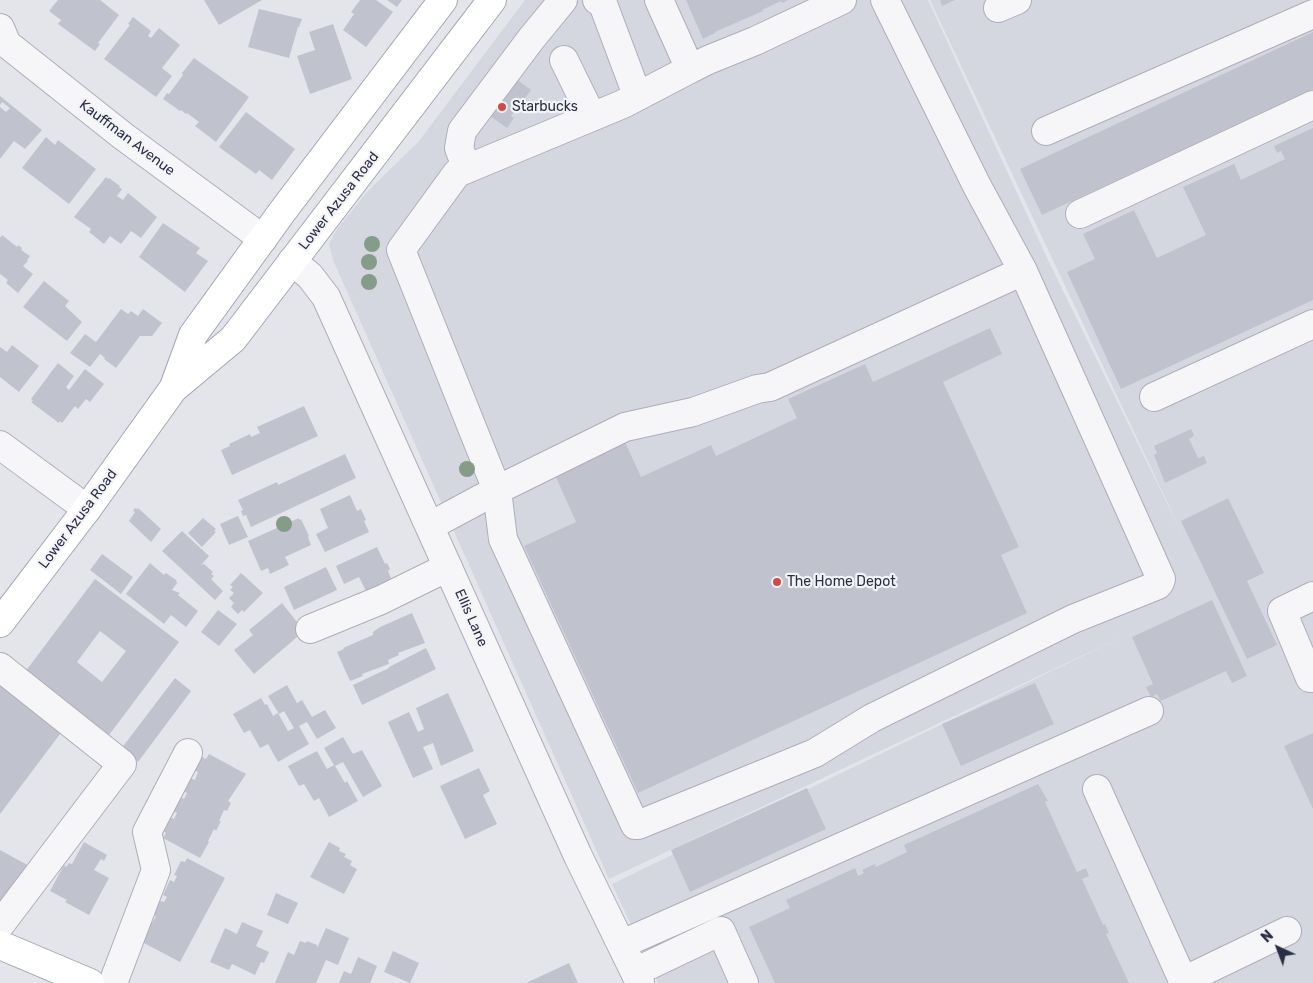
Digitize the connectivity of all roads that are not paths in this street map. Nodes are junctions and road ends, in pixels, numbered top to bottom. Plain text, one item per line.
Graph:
1 (443, 0) edge
2 (492, 0) edge
3 (563, 0) edge
4 (597, 0) edge
5 (659, 0) edge
6 (842, 0) edge
7 (885, 0) edge
8 (1313, 14) edge
9 (0, 28) edge
10 (564, 60) dead end
11 (690, 69) junction
12 (637, 95) junction
13 (1313, 105) edge
14 (592, 117) junction
15 (1046, 131) dead end
16 (326, 154) junction
17 (467, 169) junction
18 (1080, 214) dead end
19 (263, 239) junction
20 (292, 261) junction
21 (1023, 271) junction
22 (224, 292) junction
23 (1313, 324) edge
24 (173, 389) junction
25 (1154, 397) dead end
26 (0, 445) edge
27 (498, 490) junction
28 (87, 509) junction
29 (430, 526) junction
30 (448, 567) junction
31 (1313, 596) edge
32 (0, 623) edge
33 (310, 629) dead end
34 (0, 667) edge
35 (1313, 678) edge
36 (1149, 711) dead end
37 (188, 753) dead end
38 (1097, 789) dead end
39 (0, 925) edge
40 (1287, 931) dead end
41 (622, 944) junction
42 (0, 945) edge
43 (638, 978) edge
44 (1183, 982) edge
45 (90, 983) edge
46 (113, 983) edge
47 (744, 983) edge

1 - 16 main road, Lower Azusa Road
2 - 20 main road, Lower Azusa Road
3 - 17 street
4 - 12 street
5 - 11 street
6 - 11 street
7 - 21 street
8 - 15 street
9 - 19 street, Kauffman Avenue
10 - 14 street
11 - 12 street
12 - 14 street
13 - 18 street
14 - 17 street
16 - 19 main road, Lower Azusa Road
16 - 20 main road
17 - 27 street
19 - 22 main road, Lower Azusa Road
20 - 22 main road
20 - 24 main road, Lower Azusa Road
20 - 29 street, Ellis Lane
21 - 27 street
21 - 27 street
22 - 24 main road, Lower Azusa Road
23 - 25 street
24 - 28 main road, Lower Azusa Road
26 - 28 street
27 - 29 street
28 - 32 main road, Lower Azusa Road
29 - 30 street, Ellis Lane
30 - 33 street
30 - 41 street, Ellis Lane
31 - 35 street
34 - 39 street
36 - 41 street
37 - 46 street
38 - 44 street
40 - 44 street
41 - 43 street, Ellis Lane
42 - 45 main road
43 - 47 street

